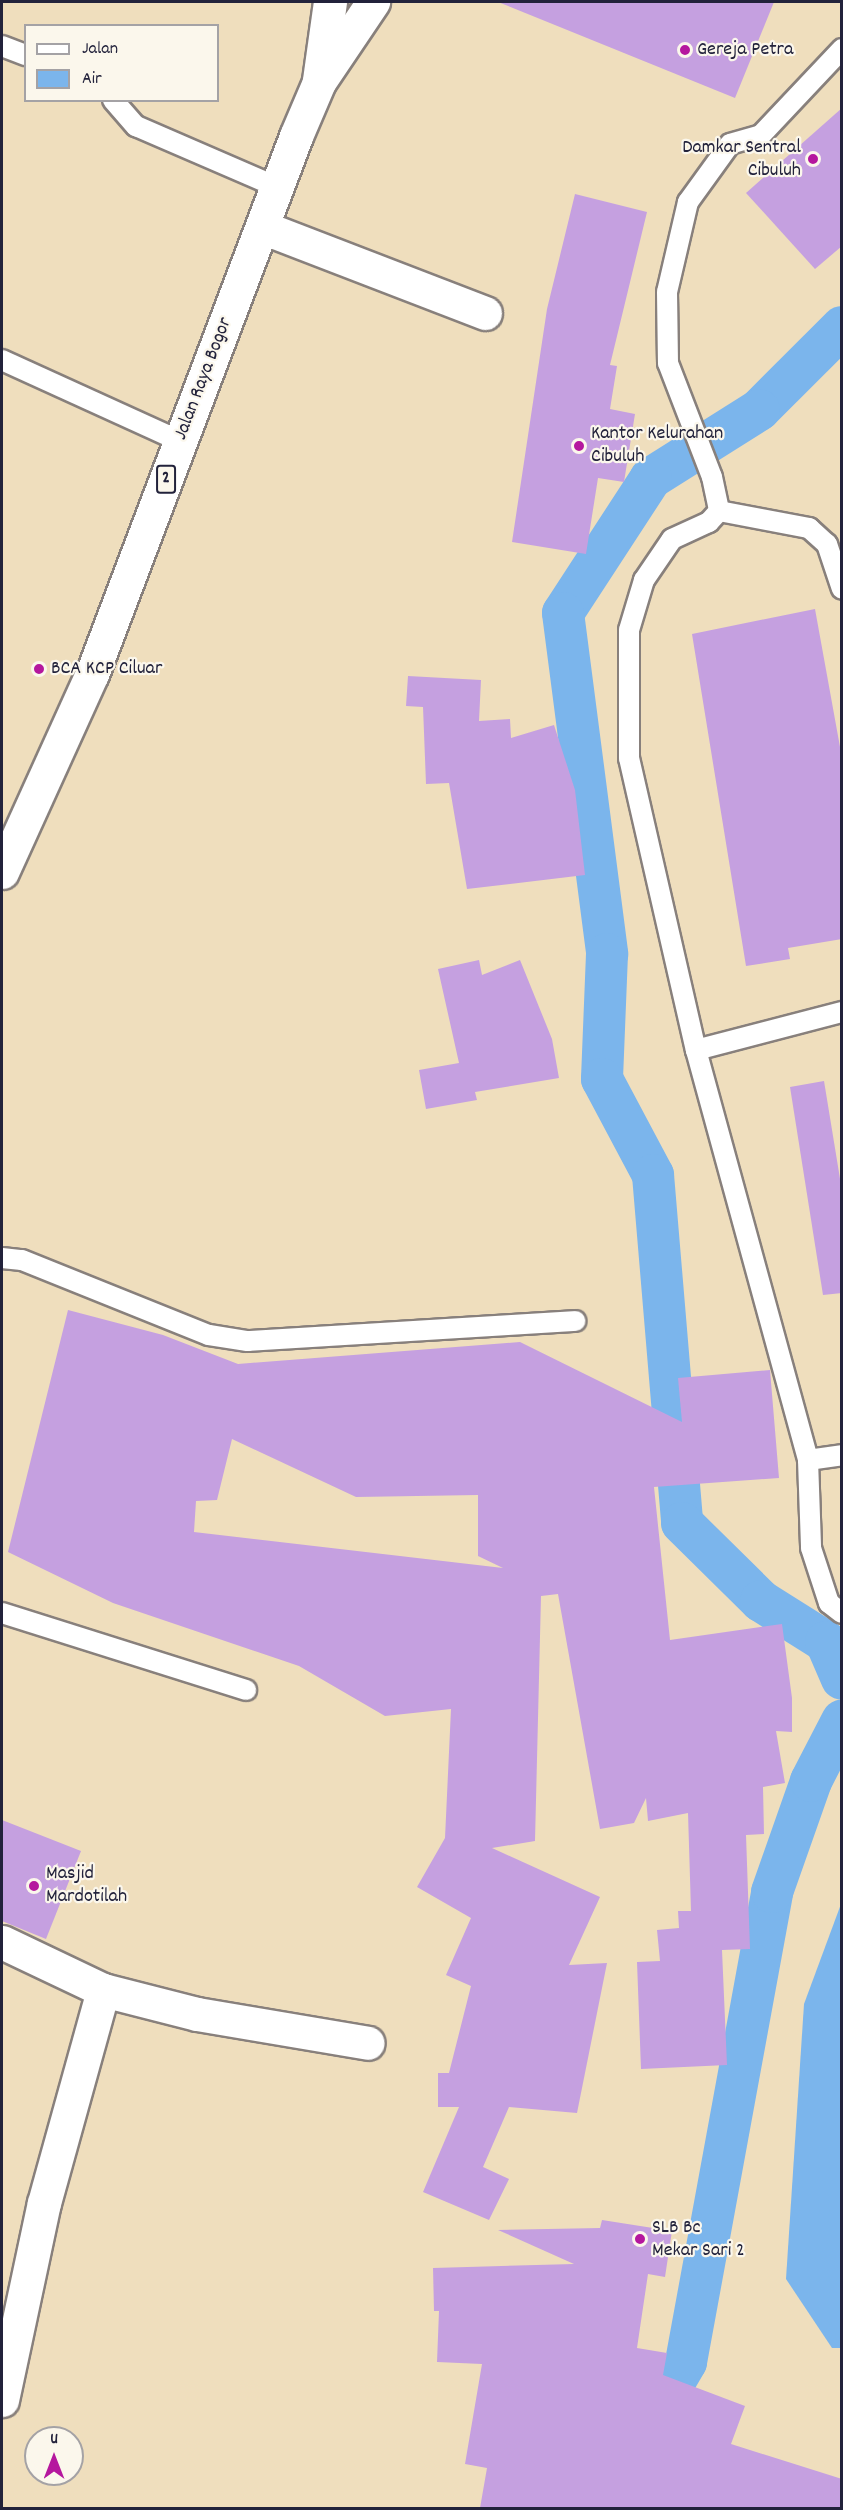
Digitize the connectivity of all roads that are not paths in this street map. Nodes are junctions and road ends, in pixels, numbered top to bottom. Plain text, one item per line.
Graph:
1 (373, 2) edge
2 (326, 3) edge
3 (2, 46) edge
4 (842, 49) edge
5 (24, 54) edge
6 (319, 82) junction
7 (115, 102) edge
8 (277, 187) junction
9 (262, 227) junction
10 (485, 313) dead end
11 (2, 360) edge
12 (180, 441) junction
13 (719, 511) junction
14 (842, 589) edge
15 (2, 872) edge
16 (842, 1012) edge
17 (696, 1050) junction
18 (2, 1258) edge
19 (575, 1322) dead end
20 (842, 1455) edge
21 (808, 1460) junction
22 (2, 1613) edge
23 (842, 1613) edge
24 (246, 1690) dead end
25 (2, 1942) edge
26 (103, 1990) junction
27 (368, 2043) dead end
28 (2, 2400) edge

1 - 6 main road, Jalan Raya Bogor / 2
2 - 6 main road, Jalan Raya Bogor / 2
3 - 5 lane
4 - 13 lane
6 - 8 main road, Jalan Raya Bogor / 2
7 - 8 lane
8 - 9 main road, Jalan Raya Bogor / 2
9 - 10 main road
9 - 12 main road, Jalan Raya Bogor / 2
11 - 12 lane
12 - 15 main road, Jalan Raya Bogor / 2
13 - 14 lane
13 - 17 lane
16 - 17 lane
17 - 21 lane
18 - 19 lane
20 - 21 lane
21 - 23 lane
22 - 24 lane
25 - 26 main road
26 - 27 main road
26 - 28 main road

